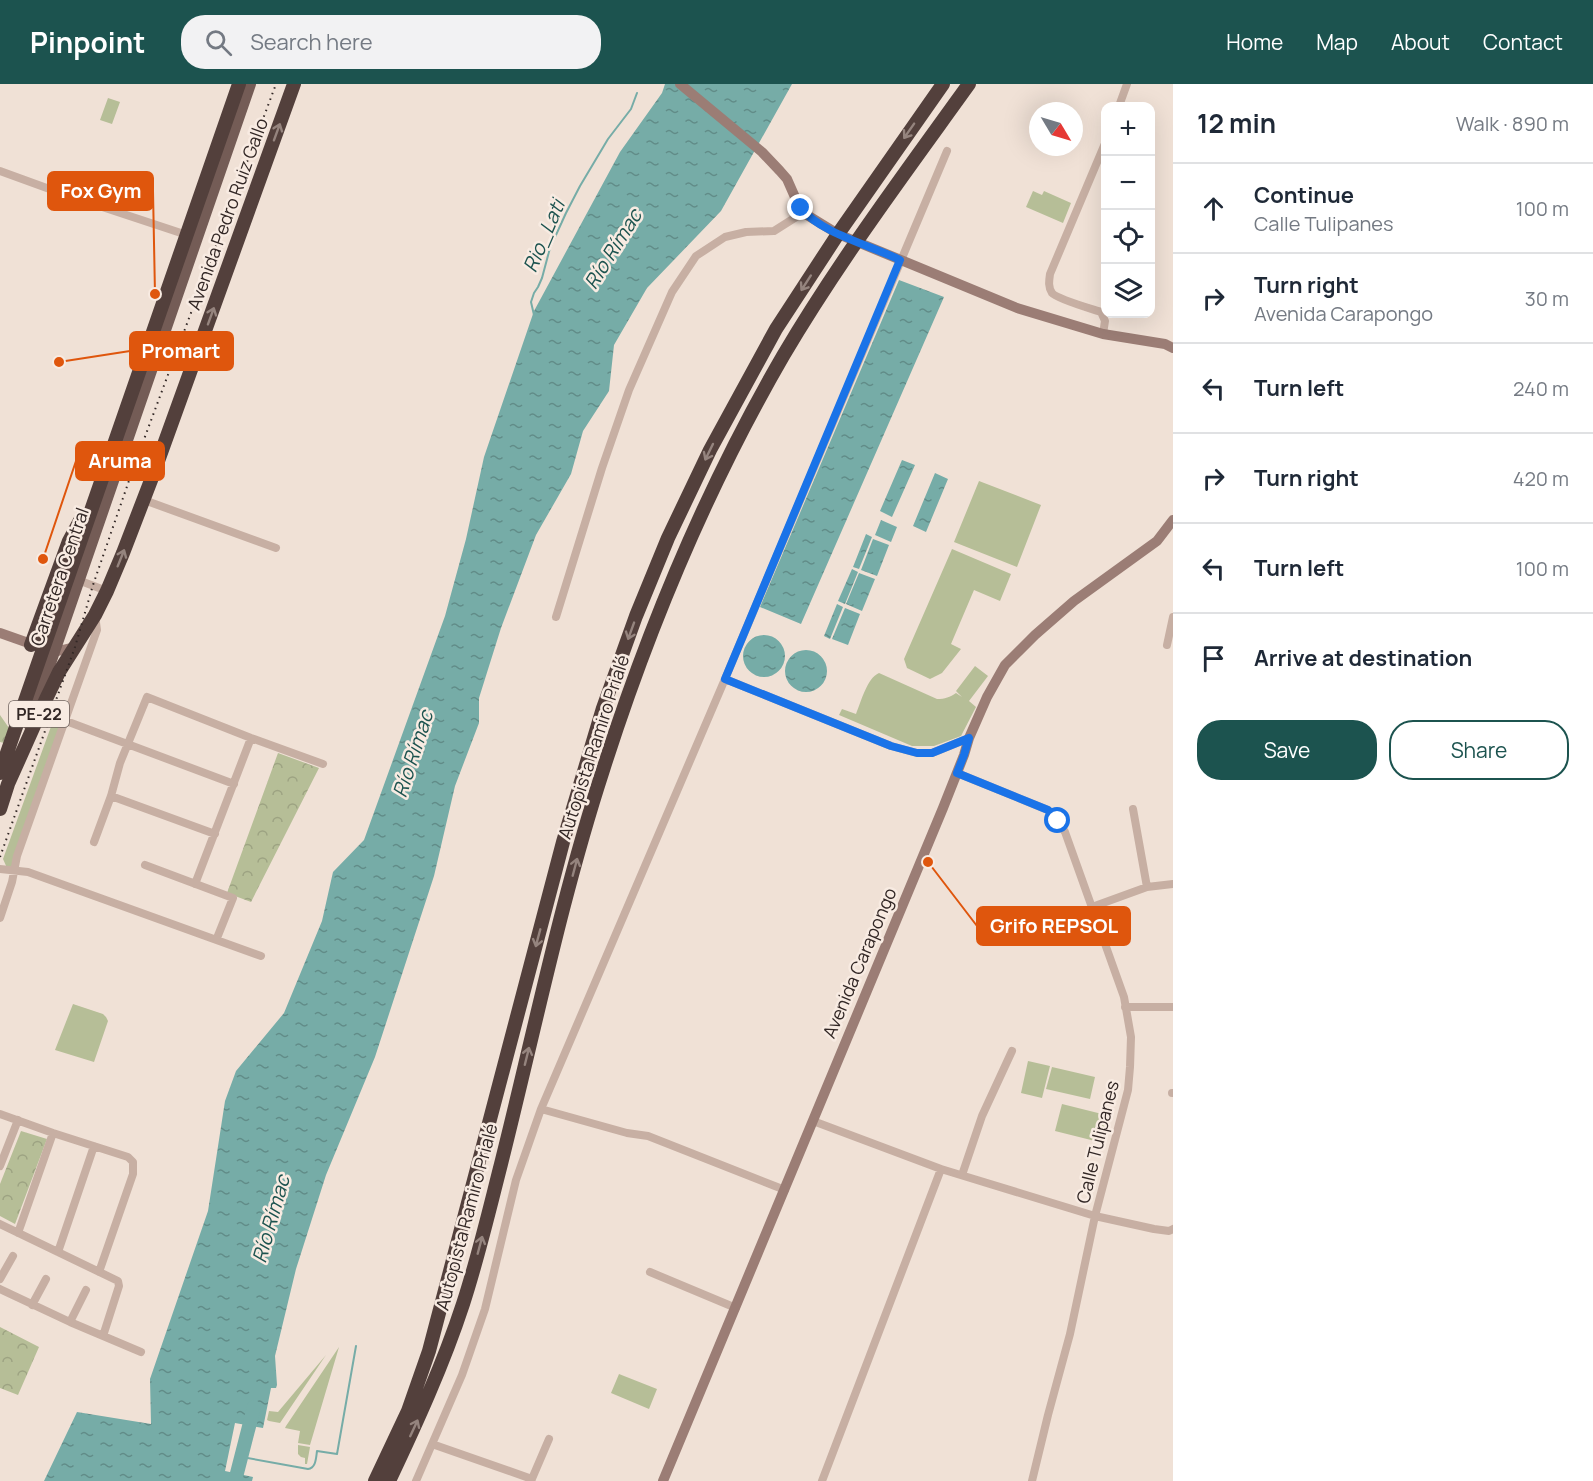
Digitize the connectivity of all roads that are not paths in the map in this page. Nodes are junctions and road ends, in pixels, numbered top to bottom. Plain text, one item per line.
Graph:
1 (239, 84) edge
2 (250, 84) edge
3 (294, 84) edge
4 (680, 84) edge
5 (943, 84) edge
6 (969, 84) edge
7 (1127, 84) edge
8 (1120, 102) edge
9 (947, 151) dead end
10 (1101, 153) edge
11 (0, 171) edge
12 (804, 212) junction
13 (838, 234) junction
14 (187, 235) junction
15 (856, 241) junction
16 (900, 260) junction
17 (1102, 334) junction
18 (1170, 344) edge
19 (144, 500) junction
20 (1172, 523) edge
21 (276, 548) dead end
22 (78, 580) junction
23 (107, 591) junction
24 (95, 615) junction
25 (1173, 616) edge
26 (556, 617) dead end
27 (0, 633) edge
28 (1167, 645) dead end
29 (75, 647) junction
30 (42, 648) junction
31 (725, 679) junction
32 (66, 721) junction
33 (251, 738) junction
34 (969, 738) junction
35 (128, 744) junction
36 (323, 764) dead end
37 (957, 773) junction
38 (4, 779) edge
39 (234, 784) junction
40 (111, 796) junction
41 (1133, 808) dead end
42 (0, 809) edge
43 (214, 834) junction
44 (94, 842) dead end
45 (145, 865) dead end
46 (0, 869) edge
47 (14, 870) junction
48 (195, 884) junction
49 (1173, 884) edge
50 (1147, 887) junction
51 (1092, 907) junction
52 (0, 918) edge
53 (217, 939) junction
54 (261, 956) dead end
55 (1125, 1007) junction
56 (1173, 1007) edge
57 (1012, 1051) dead end
58 (541, 1109) junction
59 (0, 1114) edge
60 (18, 1120) junction
61 (813, 1121) junction
62 (53, 1133) junction
63 (94, 1146) junction
64 (0, 1166) edge
65 (941, 1168) junction
66 (962, 1175) junction
67 (785, 1190) junction
68 (1095, 1216) junction
69 (0, 1224) edge
70 (1173, 1230) edge
71 (18, 1233) junction
72 (58, 1252) junction
73 (13, 1256) dead end
74 (99, 1272) junction
75 (650, 1272) dead end
76 (46, 1279) dead end
77 (0, 1280) edge
78 (0, 1289) edge
79 (86, 1290) dead end
80 (32, 1305) junction
81 (736, 1308) junction
82 (70, 1322) junction
83 (103, 1336) junction
84 (141, 1352) dead end
85 (549, 1439) dead end
86 (432, 1444) junction
87 (532, 1480) edge
88 (375, 1481) edge
89 (388, 1481) edge
90 (416, 1481) edge
91 (663, 1481) edge
92 (822, 1481) edge
93 (1032, 1481) edge

1 - 14 highway, Carretera Central / PE-22
2 - 22 main road, Carretera Central
19 -> 3 highway, Avenida Pedro Ruiz Gallo / PE-22
4 - 12 street
5 -> 13 highway, Autopista Ramiro Prialé
6 - 15 highway, Autopista Ramiro Prialé
7 - 8 street
9 - 16 street
10 - 17 street
11 - 14 street
12 - 13 street
12 - 26 street
13 - 15 street
13 -> 88 highway, Autopista Ramiro Prialé
14 - 30 highway, Carretera Central / PE-22
15 - 16 street
89 -> 15 highway, Autopista Ramiro Prialé
16 - 17 street
16 - 31 street
17 - 18 street
19 - 21 street
23 -> 19 highway, Avenida Pedro Ruiz Gallo / PE-22
20 - 34 street, Avenida Carapongo
22 - 23 street
22 - 30 main road, Carretera Central
23 - 24 highway, Avenida Pedro Ruiz Gallo / PE-22
24 - 29 highway, Avenida Pedro Ruiz Gallo / PE-22
24 - 32 street
25 - 28 street
27 - 30 street
29 - 30 street
29 - 38 highway, Avenida Pedro Ruiz Gallo / PE-22
30 - 38 highway, Carretera Central / PE-22
31 - 34 street
31 - 58 street
32 - 35 street
32 - 47 street
33 - 35 street
33 - 36 street
33 - 39 street
34 - 37 street, Avenida Carapongo
35 - 39 street
35 - 40 street
37 - 51 street, Calle Tulipanes
37 - 61 street, Avenida Carapongo
38 - 42 highway, Carretera Central / PE-22
39 - 43 street
40 - 43 street
40 - 44 street
41 - 50 street
43 - 48 street
45 - 48 street
46 - 47 street
47 - 52 street
47 - 53 street
48 - 53 street
49 - 50 street
50 - 51 street
51 - 55 street, Calle Tulipanes
53 - 54 street
55 - 56 street
55 - 68 street, Calle Tulipanes
57 - 66 street
58 - 67 street
58 - 86 street
59 - 60 street
60 - 62 street
60 - 64 street
61 - 65 street
61 - 67 street, Avenida Carapongo
62 - 63 street
62 - 71 street
63 - 72 street
63 - 74 street
65 - 66 street
65 - 92 street
66 - 68 street
67 - 81 street, Avenida Carapongo
68 - 70 street
68 - 93 street, Calle Tulipanes
69 - 71 street
71 - 72 street
72 - 74 street
73 - 77 street
74 - 83 street
75 - 81 street
76 - 80 street
78 - 80 street
79 - 82 street
80 - 82 street
81 - 91 street, Avenida Carapongo
82 - 83 street
83 - 84 street
85 - 87 street
86 - 87 street
86 - 90 street

